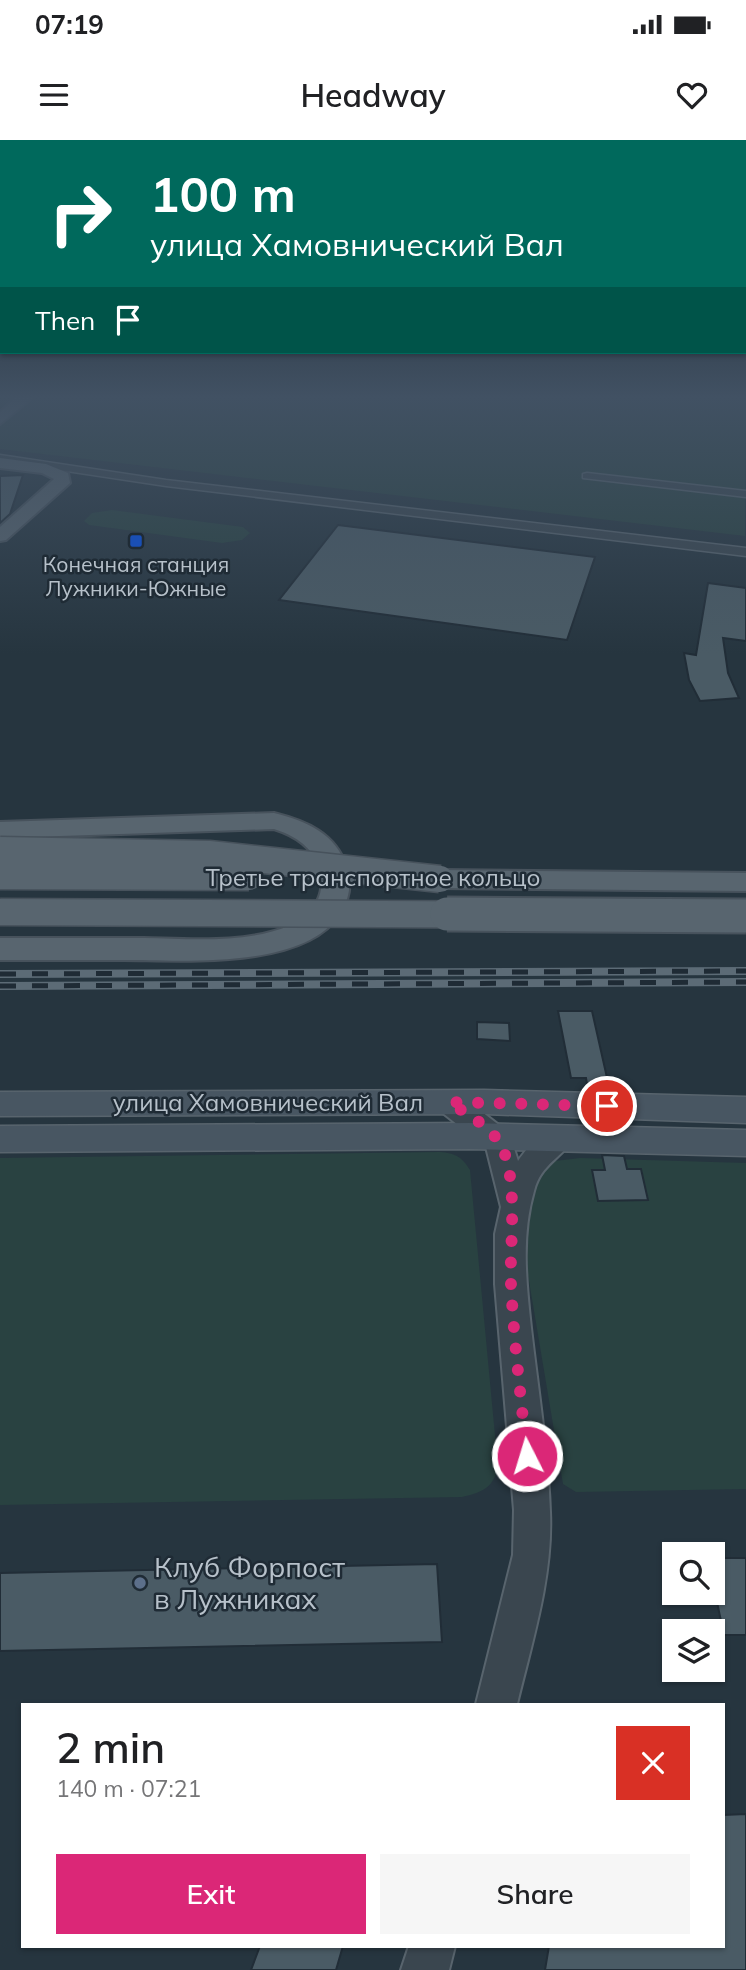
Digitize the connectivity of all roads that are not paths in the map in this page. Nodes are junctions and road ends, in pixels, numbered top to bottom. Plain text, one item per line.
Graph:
1 (62, 483) edge
2 (169, 483) edge
3 (652, 483) edge
4 (746, 494) edge
5 (0, 536) edge
6 (746, 552) edge
7 (0, 830) edge
8 (0, 850) edge
9 (0, 876) edge
10 (440, 879) junction
11 (746, 882) edge
12 (0, 912) edge
13 (746, 916) edge
14 (0, 949) edge
15 (449, 1102) junction
16 (0, 1104) edge
17 (746, 1110) edge
18 (481, 1136) junction
19 (560, 1137) junction
20 (0, 1139) edge
21 (742, 1143) edge
22 (512, 1221) junction
23 (497, 1703) edge
24 (431, 1948) edge
25 (425, 1970) edge

1 - 5 main road
2 - 6 street
3 - 4 street
7 - 14 main road
8 - 10 main road, bridge
9 - 10 main road, Третье транспортное кольцо, bridge
10 - 11 main road, Третье транспортное кольцо
12 - 13 main road, Третье транспортное кольцо, bridge
15 - 16 main road, улица Хамовнический Вал
15 - 17 main road, улица Хамовнический Вал
15 - 18 street
18 - 19 main road, улица Хамовнический Вал
18 - 20 main road, улица Хамовнический Вал
18 - 22 street
19 - 21 main road, улица Хамовнический Вал
19 - 22 street
22 - 23 street
24 - 25 street

